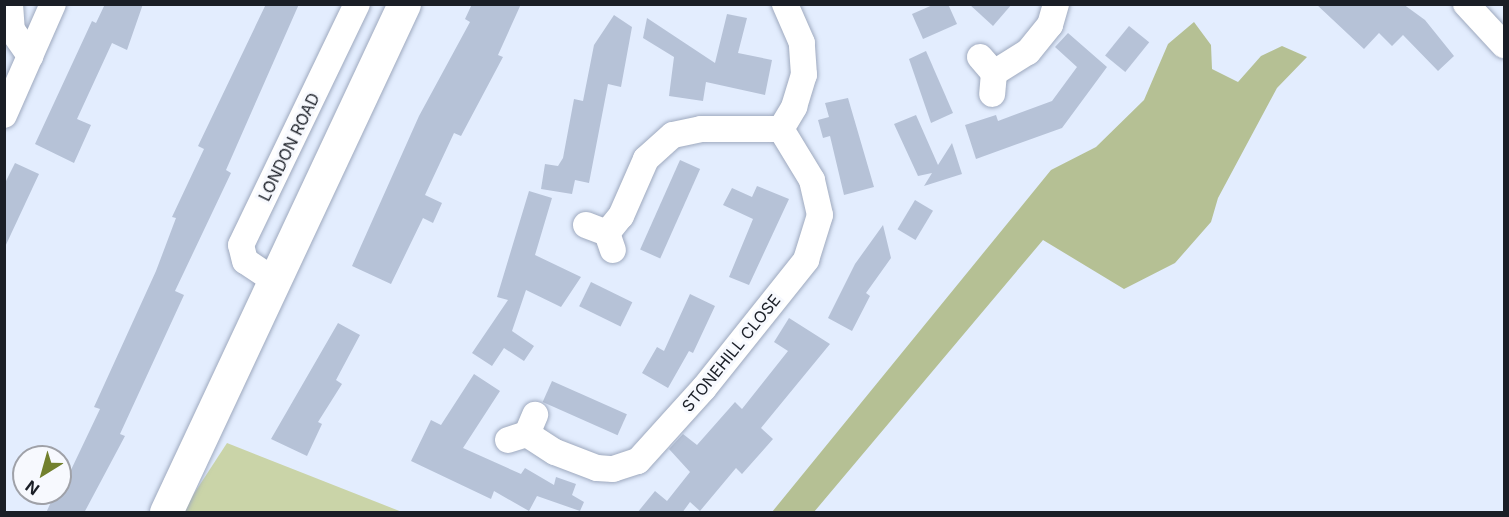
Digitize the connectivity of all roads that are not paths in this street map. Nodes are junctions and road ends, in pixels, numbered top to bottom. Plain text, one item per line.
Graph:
1 (10, 4) edge
2 (53, 4) edge
3 (357, 4) edge
4 (404, 4) edge
5 (785, 4) edge
6 (1056, 4) edge
7 (1466, 4) edge
8 (1504, 45) edge
9 (30, 56) junction
10 (989, 75) dead end
11 (4, 115) edge
12 (781, 129) junction
13 (602, 236) dead end
14 (272, 279) junction
15 (523, 429) dead end
16 (166, 513) edge

1 - 9 street
2 - 9 street
3 - 14 street, LONDON ROAD
4 - 14 highway
5 - 12 street
6 - 10 street
7 - 8 street
9 - 11 street
12 - 13 street
12 - 15 street, STONEHILL CLOSE
14 - 16 highway

